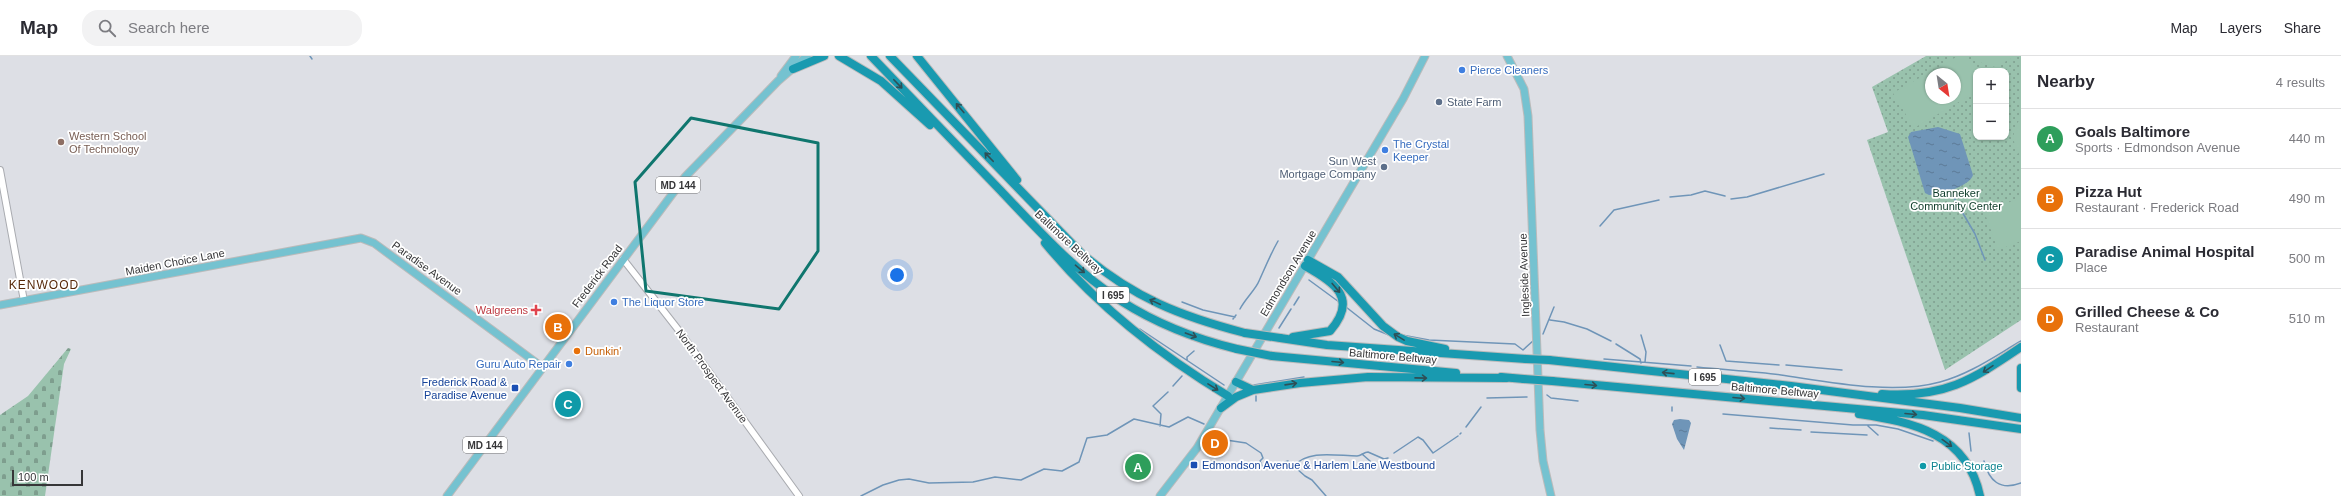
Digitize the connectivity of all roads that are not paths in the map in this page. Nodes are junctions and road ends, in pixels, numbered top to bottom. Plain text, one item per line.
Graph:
1 (796, 56) edge
2 (799, 56) edge
3 (807, 56) edge
4 (824, 56) edge
5 (839, 56) edge
6 (871, 56) edge
7 (890, 56) edge
8 (918, 56) edge
9 (1425, 56) edge
10 (1507, 56) edge
11 (793, 69) junction
12 (778, 81) junction
13 (0, 170) edge
14 (983, 172) junction
15 (1012, 203) junction
16 (1045, 215) junction
17 (354, 238) joint
18 (623, 259) junction
19 (1307, 263) junction
20 (24, 301) junction
21 (0, 305) edge
22 (1280, 338) junction
23 (2021, 347) edge
24 (1505, 358) junction
25 (542, 367) junction
26 (2021, 368) edge
27 (1507, 378) junction
28 (1236, 382) junction
29 (1791, 386) junction
30 (2021, 388) edge
31 (1253, 390) junction
32 (1228, 396) junction
33 (1775, 401) junction
34 (1221, 408) junction
35 (2021, 418) edge
36 (2021, 429) edge
37 (447, 496) edge
38 (799, 496) edge
39 (1160, 496) edge
40 (1551, 496) edge
41 (1980, 496) edge

1 - 12 main road, Frederick Road / MD 144
2 - 11 main road
3 - 11 main road, Frederick Road / MD 144
4 - 11 highway
5 - 14 highway
6 -> 14 highway, Baltimore Beltway / I 695
16 -> 7 highway, Baltimore Beltway / I 695
16 -> 8 highway
9 - 19 main road, Edmondson Avenue
10 - 40 main road, Ingleside Avenue
11 - 12 main road, Frederick Road / MD 144
12 - 18 main road, Frederick Road / MD 144
13 - 20 street
14 - 15 highway, Baltimore Beltway / I 695
15 -> 27 highway, Baltimore Beltway / I 695, bridge
15 -> 32 highway
22 -> 16 highway, Baltimore Beltway / I 695, bridge
17 - 20 main road, Maiden Choice Lane
17 - 25 main road, Paradise Avenue
18 - 25 main road, Frederick Road / MD 144
18 - 38 street, North Prospect Avenue
19 -> 22 highway
24 -> 19 highway
19 - 28 main road, Edmondson Avenue
20 - 21 main road, Maiden Choice Lane
22 - 24 highway, Baltimore Beltway / I 695
23 -> 29 highway
29 -> 24 highway, Baltimore Beltway / I 695, bridge
25 - 37 main road, Frederick Road / MD 144
26 - 30 highway
31 -> 27 highway
27 -> 33 highway, Baltimore Beltway / I 695, bridge
28 - 31 highway
28 - 32 main road, Edmondson Avenue
29 - 35 highway, Baltimore Beltway / I 695
31 - 34 highway
32 - 34 main road, Edmondson Avenue
33 -> 36 highway, Baltimore Beltway / I 695
33 -> 41 highway
34 - 39 main road, Edmondson Avenue

